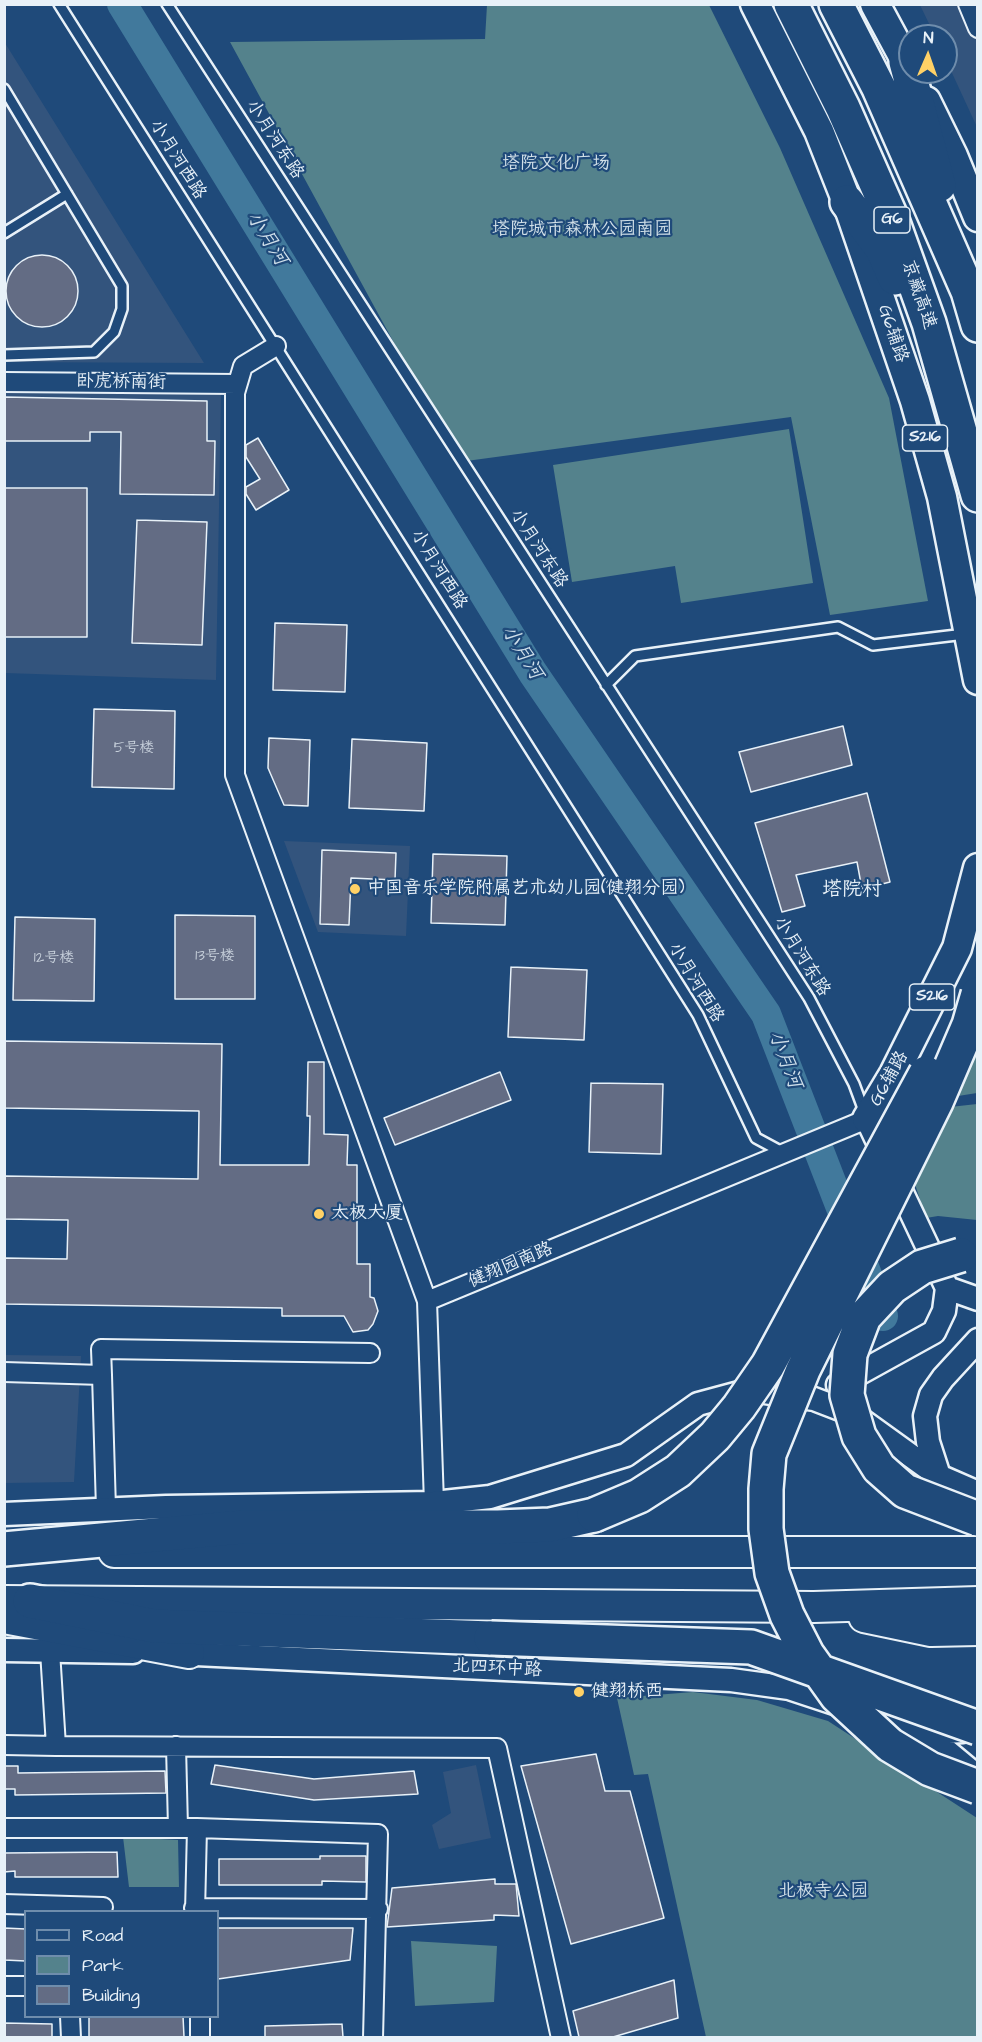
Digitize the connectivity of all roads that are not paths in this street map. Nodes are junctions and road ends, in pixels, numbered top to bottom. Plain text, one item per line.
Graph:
1 (59, 4) edge
2 (167, 4) edge
3 (755, 4) edge
4 (791, 4) edge
5 (836, 4) edge
6 (875, 4) edge
7 (968, 4) edge
8 (978, 28) edge
9 (898, 47) edge
10 (913, 84) edge
11 (917, 84) edge
12 (4, 89) edge
13 (67, 194) junction
14 (846, 202) junction
15 (978, 217) edge
16 (4, 233) edge
17 (968, 291) junction
18 (978, 325) edge
19 (276, 346) junction
20 (4, 355) edge
21 (4, 382) edge
22 (237, 384) junction
23 (965, 446) junction
24 (978, 495) edge
25 (970, 633) junction
26 (978, 680) edge
27 (606, 685) junction
28 (978, 868) edge
29 (978, 975) edge
30 (978, 994) edge
31 (867, 1119) junction
32 (782, 1152) junction
33 (969, 1255) edge
34 (947, 1288) junction
35 (978, 1299) edge
36 (427, 1301) junction
37 (978, 1340) edge
38 (370, 1353) dead end
39 (4, 1372) edge
40 (102, 1375) junction
41 (813, 1399) junction
42 (939, 1476) junction
43 (978, 1493) edge
44 (434, 1503) junction
45 (106, 1509) junction
46 (4, 1514) edge
47 (978, 1519) edge
48 (4, 1550) edge
49 (978, 1552) edge
50 (978, 1602) edge
51 (13, 1607) edge
52 (814, 1607) junction
53 (978, 1630) edge
54 (4, 1650) edge
55 (50, 1651) junction
56 (189, 1653) junction
57 (978, 1721) edge
58 (978, 1728) edge
59 (925, 1733) junction
60 (4, 1745) edge
61 (56, 1746) junction
62 (176, 1746) junction
63 (978, 1777) edge
64 (978, 1787) edge
65 (4, 1828) edge
66 (178, 1828) junction
67 (197, 1828) junction
68 (4, 1904) edge
69 (103, 1907) dead end
70 (378, 1909) junction
71 (194, 1910) edge
72 (4, 1986) edge
73 (24, 1986) edge
74 (70, 2018) edge
75 (200, 2018) edge
76 (71, 2037) edge
77 (200, 2037) edge
78 (373, 2037) edge
79 (561, 2037) edge

1 - 19 lane, 小月河西路
2 - 27 lane, 小月河东路
3 - 14 main road, G6辅路 / S216
4 - 23 highway, 京藏高速 / G6
5 - 17 highway, G6
6 - 9 main road
7 - 8 street
10 - 17 highway
11 - 15 main road
12 - 13 lane
13 - 16 lane
13 - 20 lane
14 - 23 highway
14 - 25 main road, G6辅路 / S216
17 - 18 highway, G6
19 - 22 street
19 - 32 lane, 小月河西路
21 - 22 street, 卧虎桥南街
22 - 36 street
23 - 24 highway, 京藏高速 / G6
25 - 26 main road, G6辅路 / S216
25 - 27 lane
27 - 31 lane, 小月河东路
28 - 31 main road, G6辅路 / S216
29 - 48 highway, bridge
30 - 64 highway, bridge
31 - 32 street, 健翔园南路
31 - 34 street, G6辅路
32 - 36 street, 健翔园南路
33 - 47 highway, bridge
34 - 35 street
34 - 41 street
36 - 44 street
37 - 42 street
38 - 40 street
39 - 40 street
40 - 45 street
41 - 42 street
41 - 44 street
42 - 43 street
44 - 45 street
45 - 46 street
48 - 49 highway
50 - 52 highway
51 - 52 highway
51 - 56 highway
51 - 58 highway, bridge
52 - 53 highway
54 - 55 street, 北四环中路
55 - 56 street, 北四环中路
55 - 61 street
56 - 59 street, 北四环中路
57 - 59 street, 北四环中路
59 - 63 street
60 - 61 street
61 - 62 street
62 - 66 street
62 - 79 street
65 - 66 street
66 - 67 street
67 - 70 street
67 - 71 street
68 - 69 street
70 - 71 street
70 - 78 street
72 - 73 street
74 - 76 street
75 - 77 street

